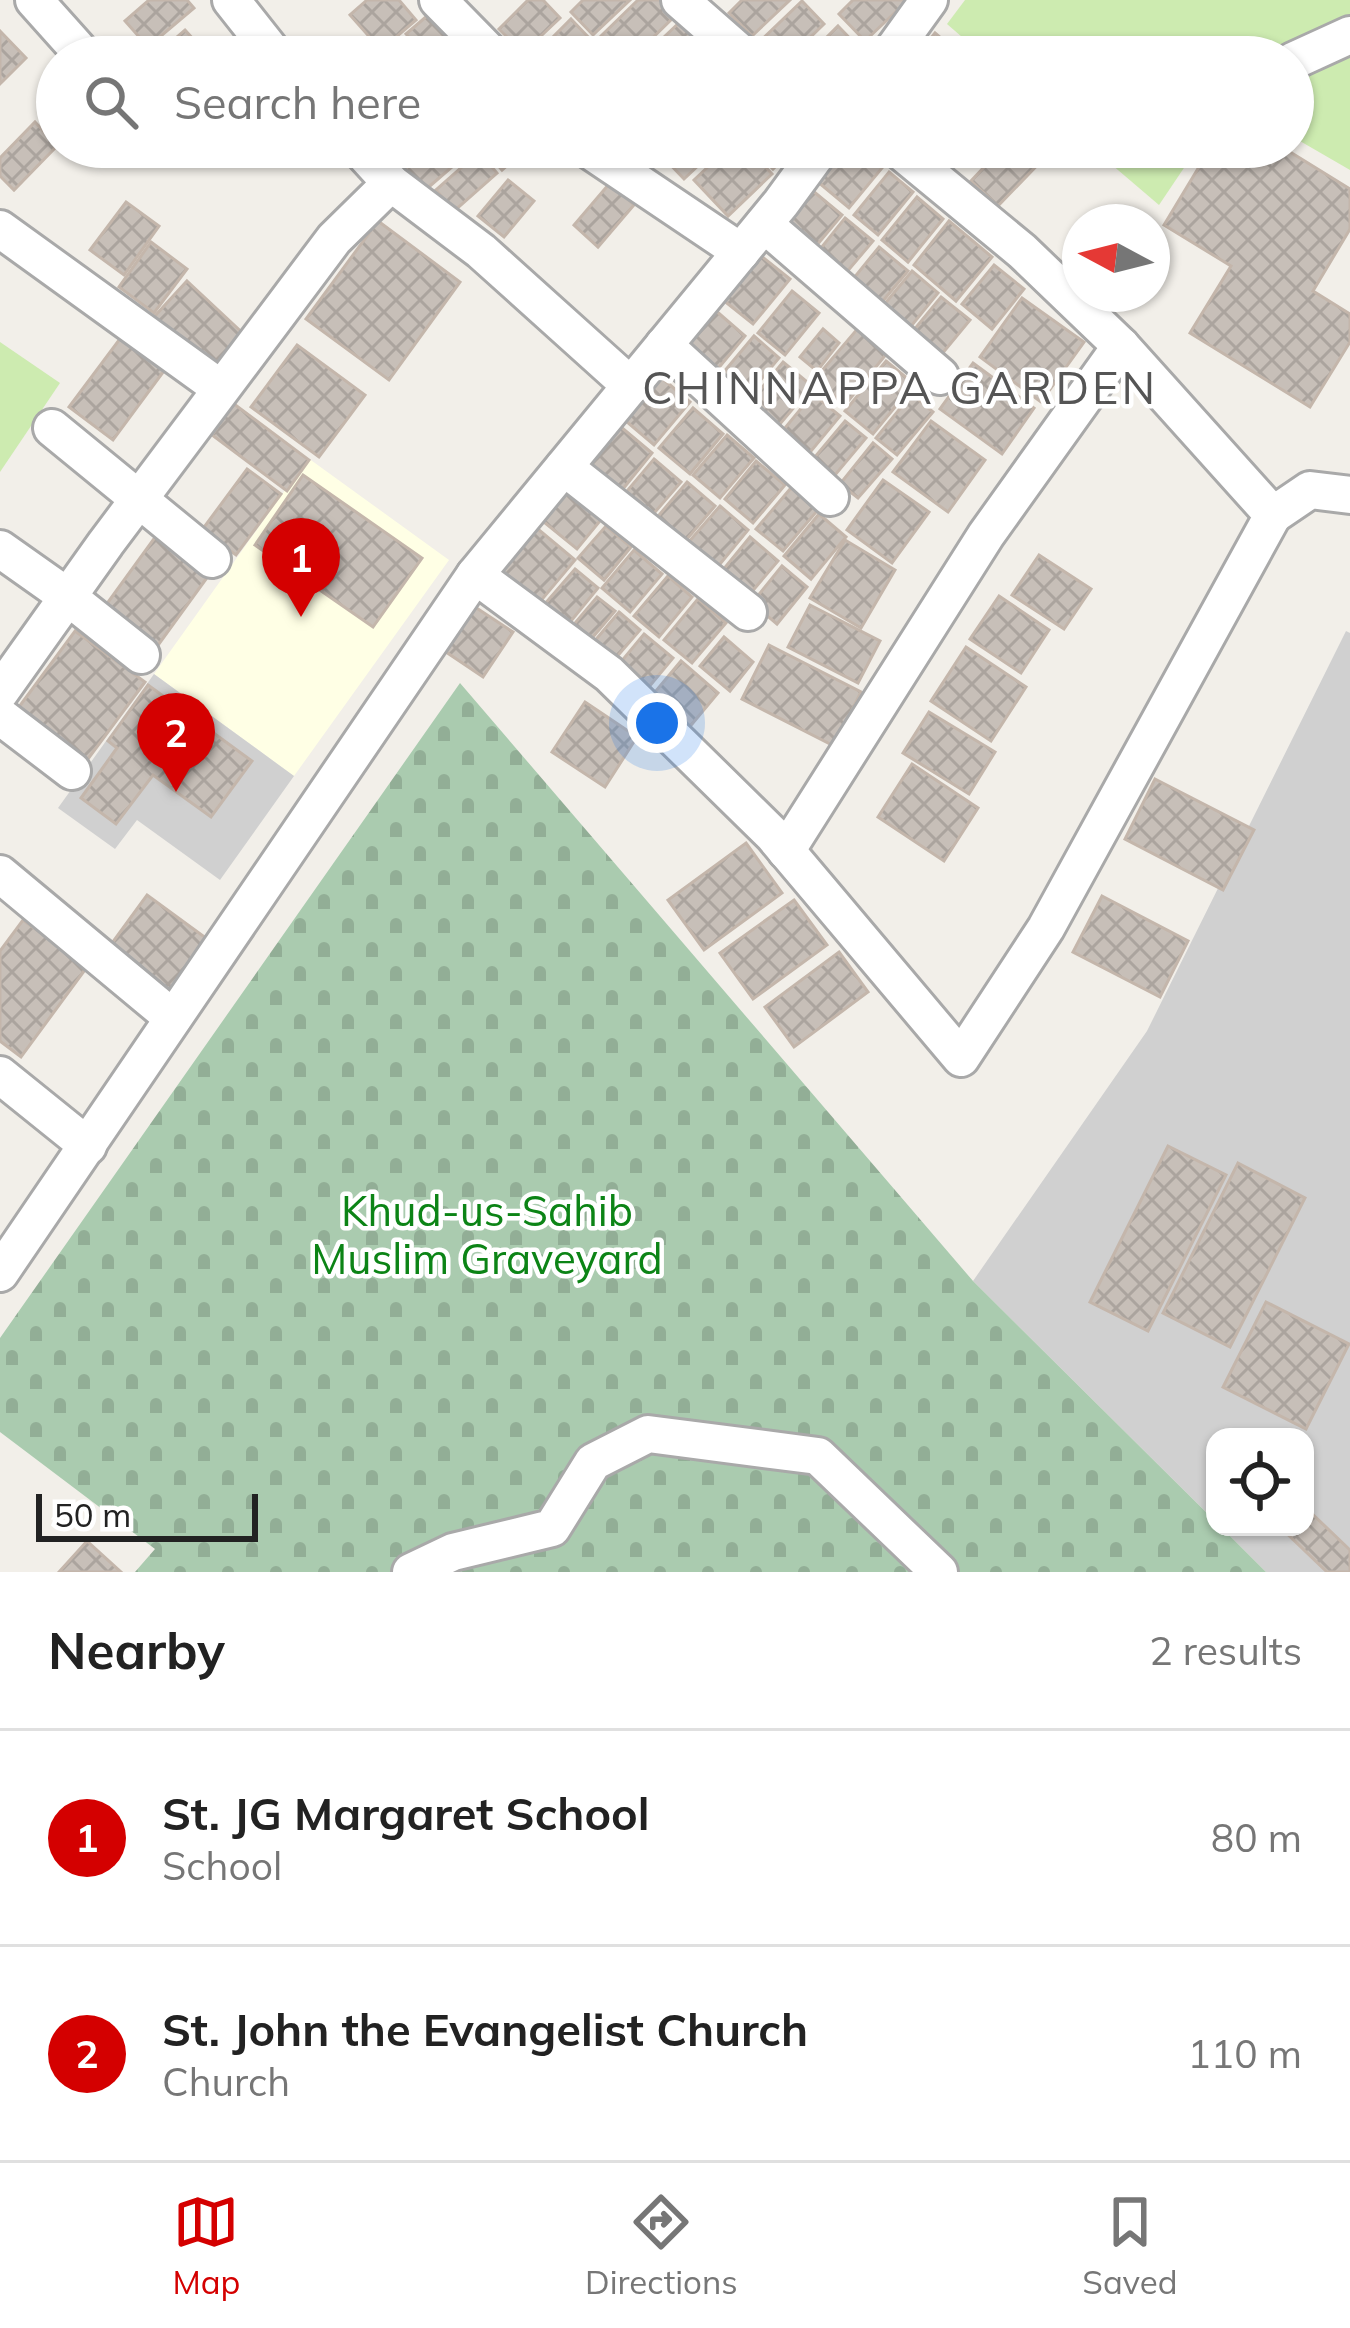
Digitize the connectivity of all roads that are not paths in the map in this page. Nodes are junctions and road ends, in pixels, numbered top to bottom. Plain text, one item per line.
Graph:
1 (34, 0) edge
2 (231, 0) edge
3 (438, 0) edge
4 (680, 0) edge
5 (929, 0) edge
6 (1350, 35) edge
7 (67, 36) edge
8 (259, 36) edge
9 (473, 36) edge
10 (721, 36) edge
11 (903, 36) edge
12 (1314, 51) edge
13 (377, 168) edge
14 (624, 168) edge
15 (806, 168) edge
16 (921, 168) edge
17 (391, 183) junction
18 (0, 229) edge
19 (752, 238) junction
20 (664, 345) junction
21 (1121, 346) junction
22 (940, 376) dead end
23 (631, 386) junction
24 (220, 388) junction
25 (52, 428) dead end
26 (564, 467) junction
27 (1350, 495) edge
28 (830, 497) dead end
29 (138, 499) junction
30 (1273, 515) junction
31 (0, 549) edge
32 (212, 559) dead end
33 (475, 575) junction
34 (68, 597) junction
35 (748, 612) dead end
36 (140, 655) dead end
37 (0, 692) edge
38 (0, 716) edge
39 (72, 771) dead end
40 (786, 851) junction
41 (0, 874) edge
42 (173, 1018) junction
43 (0, 1075) edge
44 (88, 1146) junction
45 (6, 1252) edge
46 (411, 1572) edge
47 (939, 1572) edge

1 - 7 street
2 - 8 street
3 - 9 street
4 - 10 street
5 - 11 street
6 - 12 street
13 - 17 street
14 - 19 street
15 - 19 street
16 - 21 street
17 - 23 street
17 - 24 street
18 - 24 street
19 - 20 street
19 - 22 street
20 - 23 street
20 - 28 street
21 - 30 street
21 - 40 street
23 - 26 street
24 - 29 street
25 - 29 street
26 - 33 street
26 - 35 street
27 - 30 street
29 - 32 street
29 - 34 street
30 - 40 street
31 - 34 street
33 - 40 street
33 - 42 street
34 - 36 street
34 - 37 street
38 - 39 street
41 - 42 street
42 - 44 street
43 - 44 street
44 - 45 street
46 - 47 street

